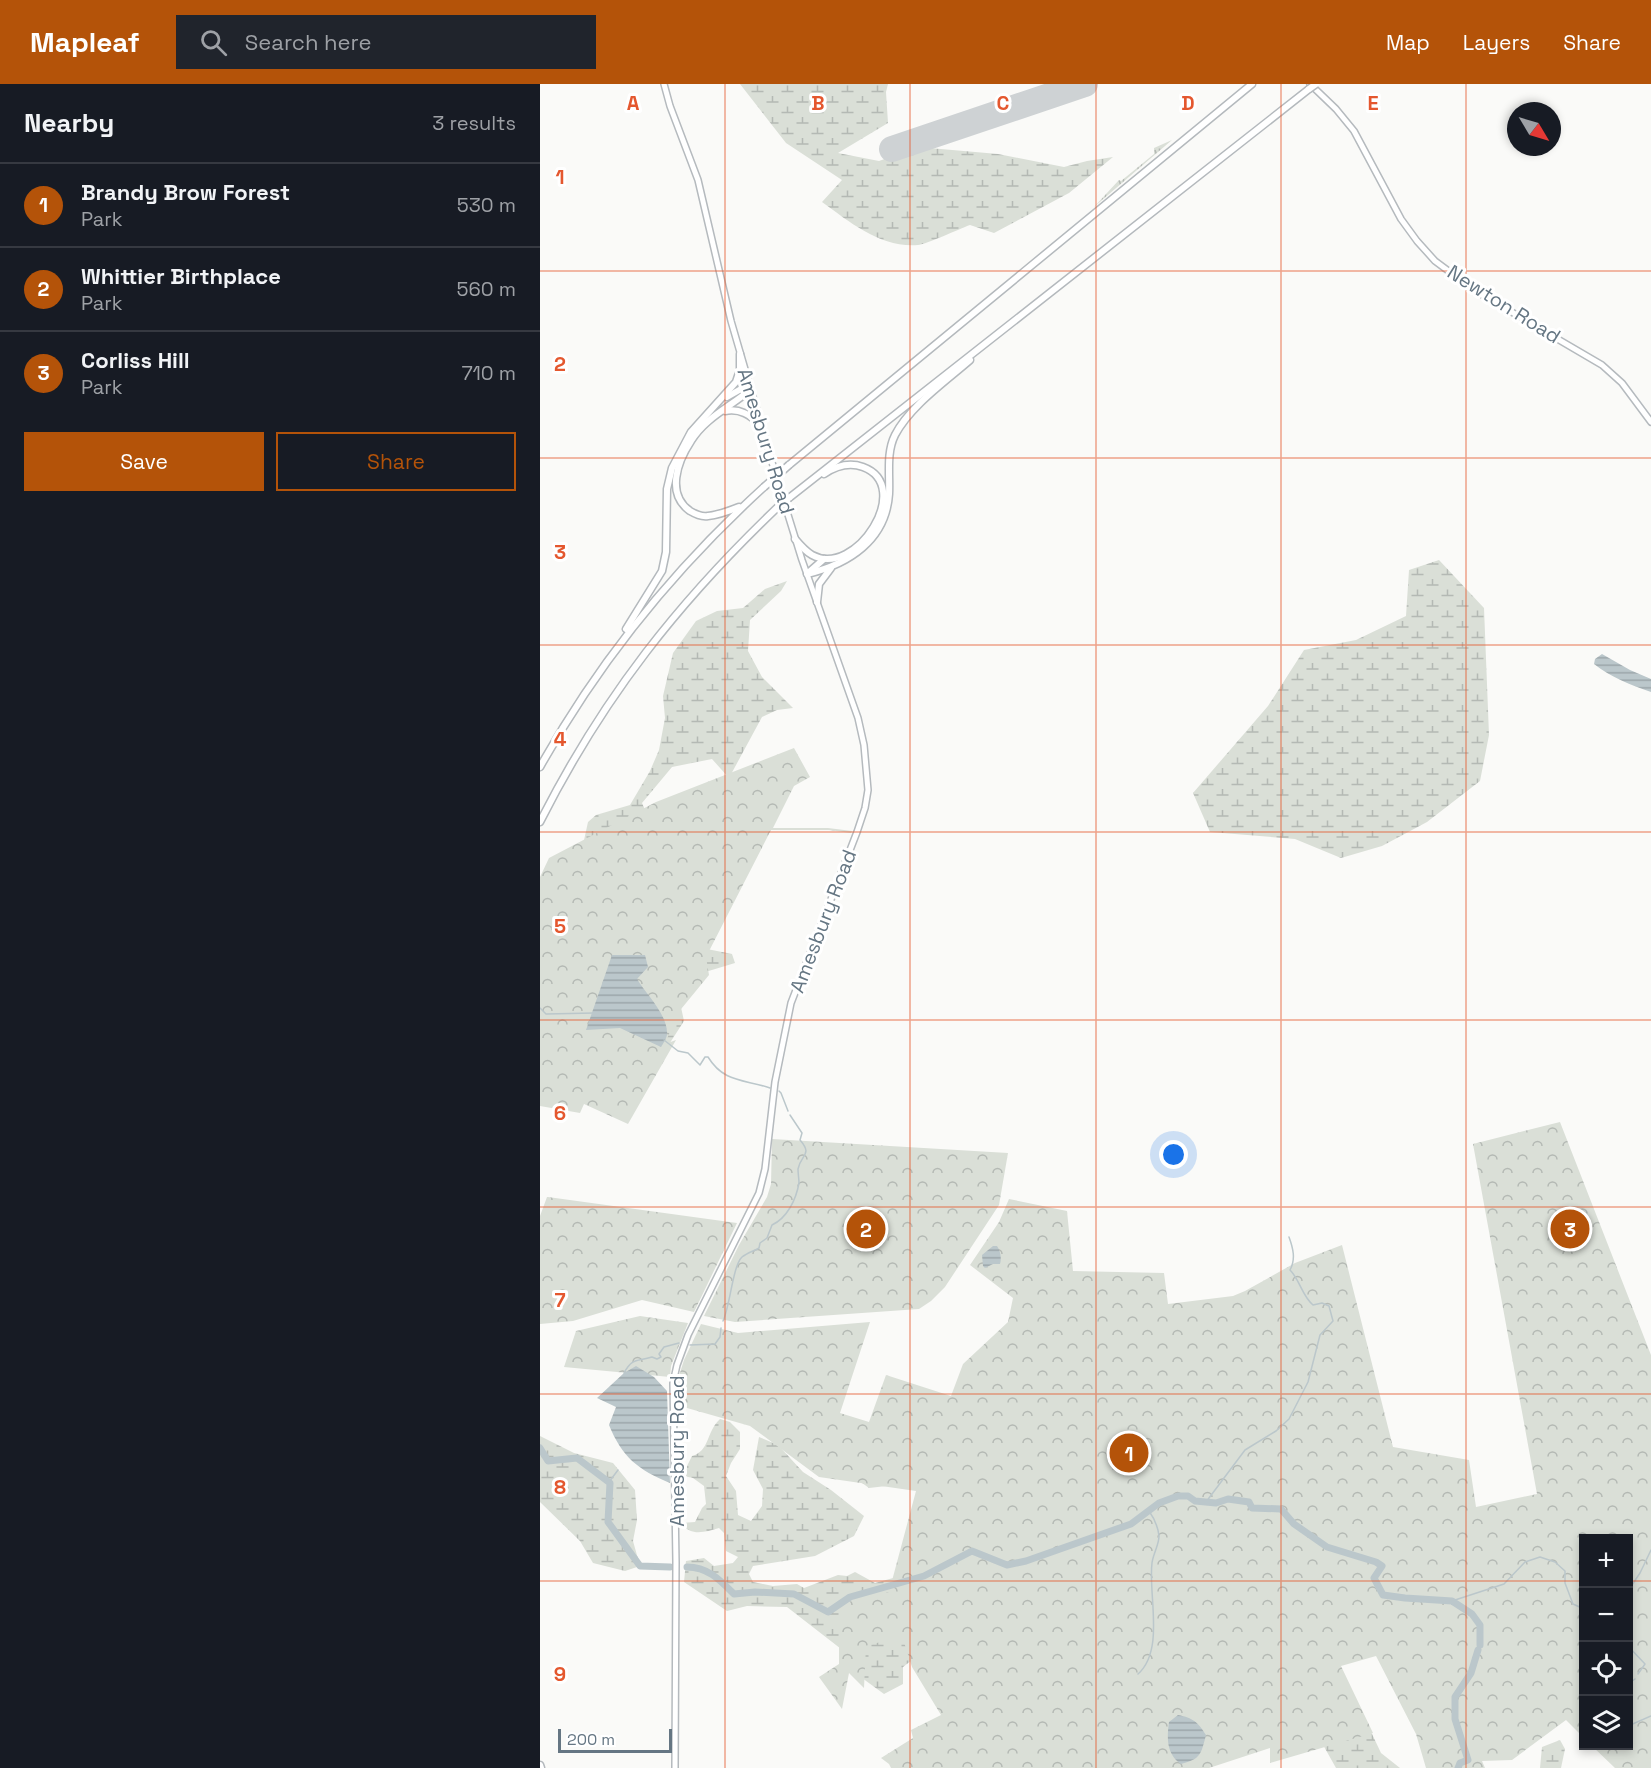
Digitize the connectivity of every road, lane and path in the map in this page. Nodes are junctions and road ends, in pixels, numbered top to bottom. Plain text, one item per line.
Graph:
1 (664, 84) edge
2 (1252, 84) edge
3 (1316, 84) edge
4 (1310, 87) edge
5 (1007, 326) junction
6 (740, 354) junction
7 (749, 387) junction
8 (721, 400) junction
9 (721, 411) junction
10 (1651, 422) edge
11 (761, 425) junction
12 (805, 484) junction
13 (743, 506) junction
14 (795, 538) junction
15 (824, 559) junction
16 (832, 567) junction
17 (807, 574) junction
18 (817, 602) junction
19 (616, 648) junction
20 (540, 767) edge
21 (540, 822) edge
22 (675, 1768) edge

1 - 6 main road, Amesbury Road
2 - 13 highway, bridge
3 - 4 highway, bridge
4 - 5 highway
4 - 10 main road, Newton Road
5 - 12 highway
5 - 16 highway
6 - 7 main road, Amesbury Road
6 - 8 highway
7 - 8 highway
7 - 9 highway
7 - 11 main road, Amesbury Road
8 - 19 highway
9 - 11 highway
9 - 13 highway
11 - 14 main road, Amesbury Road
12 - 15 highway
12 - 21 highway, bridge
13 - 19 highway
14 - 15 highway
14 - 17 main road, Amesbury Road
15 - 17 highway
16 - 17 highway
16 - 18 highway
17 - 18 main road, Amesbury Road
18 - 22 main road, Amesbury Road
19 - 20 highway

